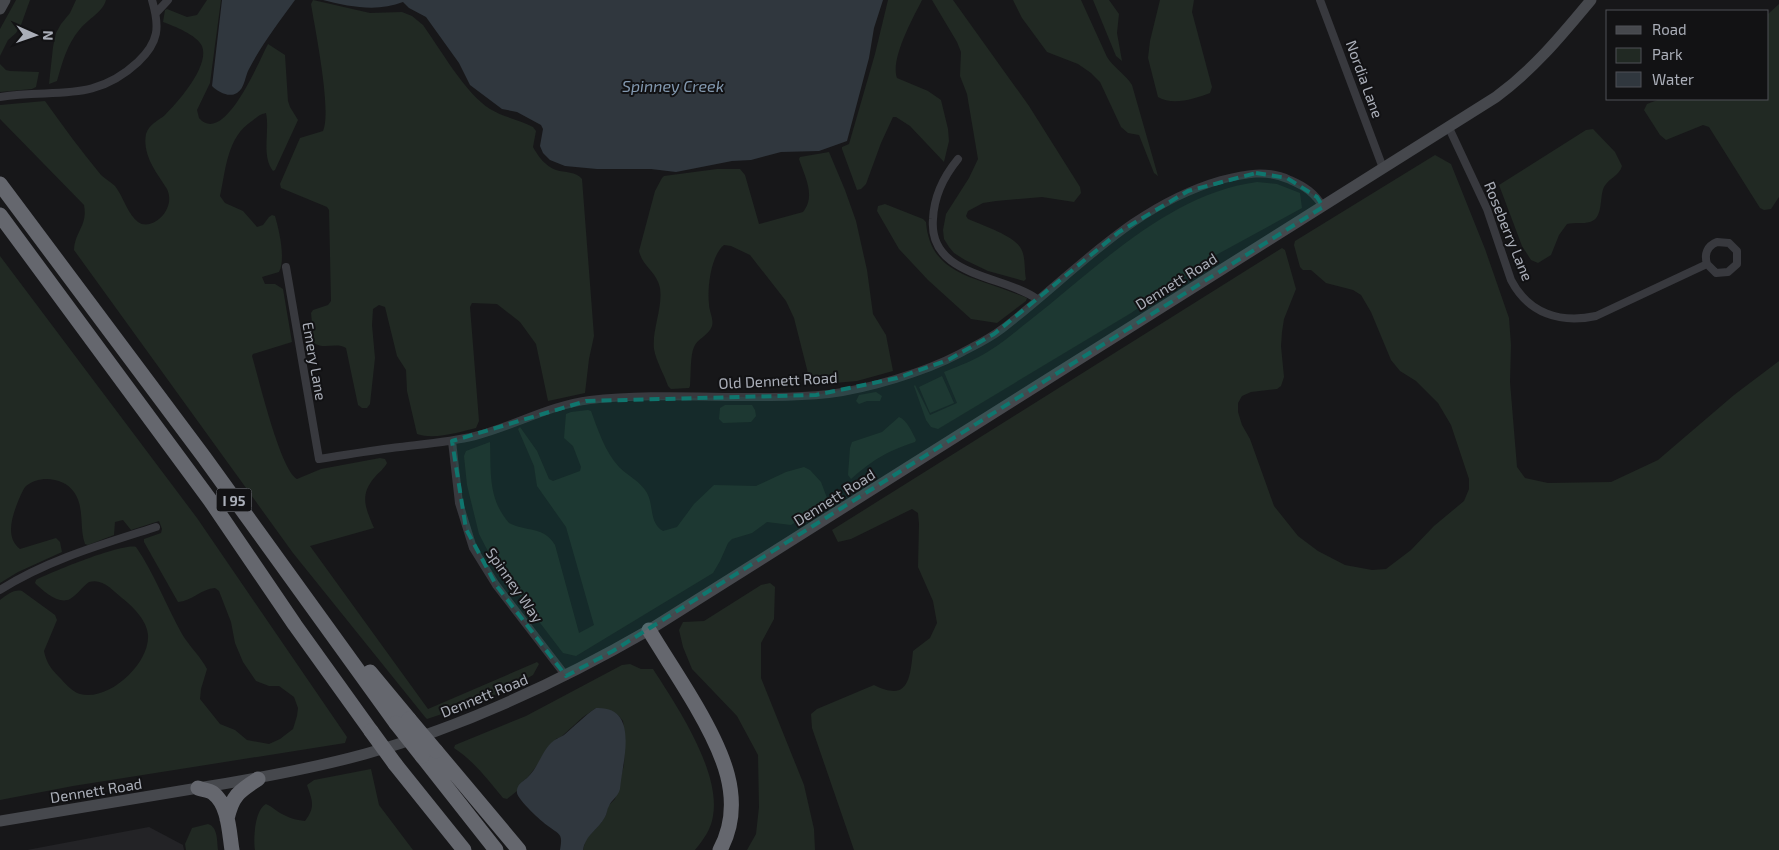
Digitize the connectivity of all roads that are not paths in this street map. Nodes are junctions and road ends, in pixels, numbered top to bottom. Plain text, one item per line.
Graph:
1 (5, 0) edge
2 (152, 0) edge
3 (168, 0) edge
4 (1320, 0) edge
5 (1591, 0) edge
6 (0, 9) edge
7 (156, 13) junction
8 (0, 97) edge
9 (1449, 128) junction
10 (958, 159) dead end
11 (1383, 168) junction
12 (0, 184) edge
13 (1323, 206) junction
14 (0, 215) edge
15 (1707, 264) junction
16 (286, 268) dead end
17 (1037, 299) junction
18 (452, 441) junction
19 (319, 459) joint
20 (156, 527) dead end
21 (0, 590) edge
22 (649, 630) junction
23 (566, 676) junction
24 (429, 754) junction
25 (258, 779) junction
26 (198, 788) junction
27 (227, 819) junction
28 (439, 820) junction
29 (0, 821) edge
30 (232, 850) edge
31 (449, 850) edge
32 (464, 850) edge
33 (496, 850) edge
34 (519, 850) edge
35 (720, 850) edge

1 - 6 street
2 - 7 street
3 - 7 street
4 - 11 street, Nordia Lane
5 - 9 street, Dennett Road
7 - 8 street
9 - 11 street, Dennett Road
9 - 15 street, Roseberry Lane
10 - 17 street
11 - 13 street, Dennett Road
12 - 24 highway, I 95, bridge
13 - 17 street, Old Dennett Road
13 - 22 street, Dennett Road
14 - 28 highway, I 95, bridge
15 - 15 street
16 - 19 street, Emery Lane
17 - 18 street, Old Dennett Road
18 - 19 street, Old Dennett Road
18 - 23 street, Spinney Way
20 - 21 street
22 - 23 street, Dennett Road
22 - 35 highway
23 - 25 street, Dennett Road
24 - 33 highway, I 95
24 - 34 highway
25 - 26 street, Dennett Road
25 - 27 highway
26 - 27 highway
26 - 29 street, Dennett Road
27 - 30 highway
28 - 31 highway
28 - 32 highway, I 95

